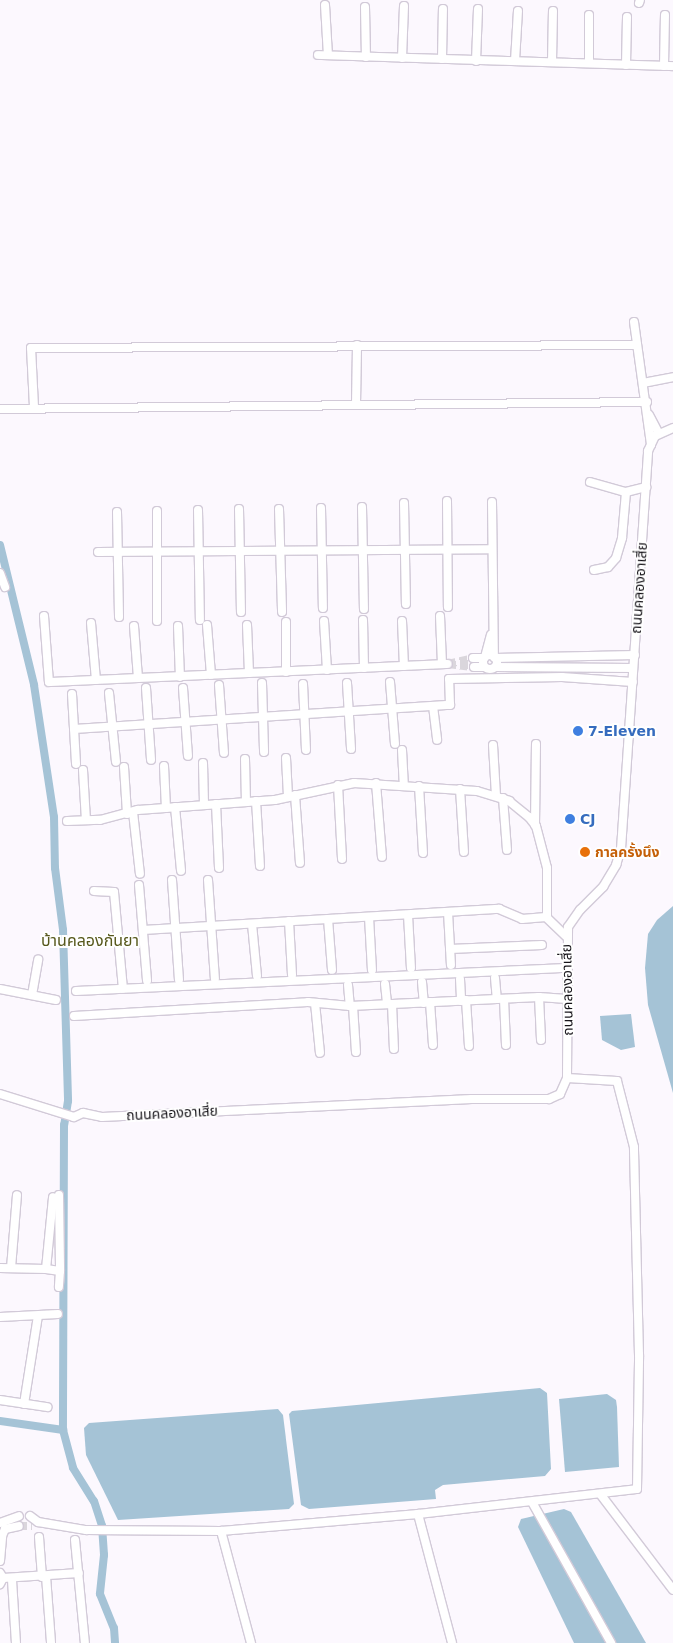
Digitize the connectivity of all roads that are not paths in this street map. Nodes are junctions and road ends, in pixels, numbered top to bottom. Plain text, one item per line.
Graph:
1 (325, 5) dead end
2 (404, 6) dead end
3 (365, 7) dead end
4 (443, 9) dead end
5 (478, 9) dead end
6 (518, 11) dead end
7 (553, 11) dead end
8 (589, 15) dead end
9 (665, 15) dead end
10 (627, 17) dead end
11 (318, 55) dead end
12 (328, 55) junction
13 (366, 57) junction
14 (402, 58) junction
15 (442, 59) junction
16 (476, 61) junction
17 (515, 61) junction
18 (552, 62) junction
19 (589, 63) junction
20 (626, 64) junction
21 (664, 66) junction
22 (673, 66) edge
23 (634, 322) dead end
24 (357, 345) junction
25 (637, 345) junction
26 (673, 377) edge
27 (644, 383) junction
28 (647, 402) junction
29 (356, 404) junction
30 (34, 407) junction
31 (0, 409) edge
32 (649, 415) junction
33 (673, 428) edge
34 (659, 434) junction
35 (650, 445) junction
36 (590, 482) dead end
37 (646, 486) junction
38 (626, 492) junction
39 (447, 501) dead end
40 (492, 502) dead end
41 (404, 503) dead end
42 (362, 507) dead end
43 (239, 508) dead end
44 (321, 508) dead end
45 (279, 509) dead end
46 (198, 510) dead end
47 (157, 511) dead end
48 (117, 512) dead end
49 (492, 549) junction
50 (280, 550) junction
51 (320, 550) junction
52 (361, 550) junction
53 (404, 550) junction
54 (446, 550) junction
55 (157, 551) junction
56 (198, 551) junction
57 (239, 551) junction
58 (98, 552) dead end
59 (117, 552) junction
60 (594, 570) dead end
61 (0, 573) edge
62 (5, 587) dead end
63 (406, 604) dead end
64 (323, 608) dead end
65 (448, 608) dead end
66 (364, 609) dead end
67 (241, 612) dead end
68 (282, 612) dead end
69 (44, 616) dead end
70 (440, 616) dead end
71 (119, 617) dead end
72 (200, 620) dead end
73 (363, 620) dead end
74 (157, 621) dead end
75 (324, 621) dead end
76 (286, 622) dead end
77 (402, 622) dead end
78 (91, 623) dead end
79 (207, 625) dead end
80 (247, 625) dead end
81 (134, 626) dead end
82 (178, 626) dead end
83 (635, 655) junction
84 (473, 658) tunnel mouth
85 (490, 661) junction
86 (404, 666) junction
87 (474, 667) tunnel mouth
88 (364, 668) junction
89 (633, 668) junction
90 (327, 670) junction
91 (286, 672) junction
92 (249, 673) junction
93 (211, 675) junction
94 (180, 677) junction
95 (138, 678) junction
96 (96, 680) junction
97 (390, 682) dead end
98 (633, 682) junction
99 (262, 683) dead end
100 (347, 683) dead end
101 (304, 684) dead end
102 (219, 685) dead end
103 (146, 688) dead end
104 (183, 688) dead end
105 (110, 692) dead end
106 (72, 694) dead end
107 (433, 706) junction
108 (392, 708) junction
109 (348, 711) junction
110 (305, 714) junction
111 (263, 716) junction
112 (222, 719) junction
113 (186, 721) junction
114 (148, 723) junction
115 (112, 725) junction
116 (74, 729) junction
117 (437, 740) dead end
118 (395, 744) dead end
119 (536, 744) dead end
120 (493, 745) dead end
121 (351, 748) dead end
122 (306, 750) dead end
123 (402, 750) dead end
124 (264, 752) dead end
125 (224, 753) dead end
126 (188, 756) dead end
127 (286, 758) dead end
128 (245, 759) dead end
129 (151, 760) dead end
130 (116, 762) dead end
131 (203, 763) dead end
132 (164, 766) dead end
133 (124, 767) dead end
134 (376, 783) junction
135 (404, 784) junction
136 (338, 785) junction
137 (419, 786) junction
138 (460, 789) junction
139 (292, 796) junction
140 (500, 796) junction
141 (256, 801) junction
142 (246, 802) junction
143 (216, 804) junction
144 (204, 805) junction
145 (176, 807) junction
146 (166, 808) junction
147 (130, 813) junction
148 (86, 820) junction
149 (67, 821) dead end
150 (535, 824) junction
151 (507, 850) dead end
152 (464, 852) dead end
153 (423, 853) dead end
154 (382, 857) dead end
155 (342, 859) dead end
156 (300, 862) dead end
157 (260, 866) dead end
158 (219, 868) dead end
159 (180, 871) dead end
160 (140, 874) dead end
161 (172, 880) dead end
162 (208, 880) dead end
163 (139, 885) dead end
164 (94, 891) dead end
165 (448, 912) junction
166 (408, 915) junction
167 (369, 917) junction
168 (547, 918) junction
169 (328, 919) junction
170 (289, 922) junction
171 (252, 924) junction
172 (211, 925) junction
173 (175, 928) junction
174 (143, 930) junction
175 (566, 936) junction
176 (542, 945) dead end
177 (450, 949) junction
178 (38, 960) dead end
179 (451, 965) dead end
180 (411, 968) dead end
181 (566, 968) junction
182 (332, 970) dead end
183 (372, 970) dead end
184 (292, 975) dead end
185 (257, 976) dead end
186 (495, 978) dead end
187 (215, 979) dead end
188 (460, 979) dead end
189 (179, 980) dead end
190 (147, 981) dead end
191 (422, 982) dead end
192 (385, 984) dead end
193 (348, 985) dead end
194 (123, 989) junction
195 (0, 990) edge
196 (76, 991) dead end
197 (32, 995) junction
198 (539, 997) junction
199 (501, 999) junction
200 (566, 999) junction
201 (56, 1000) dead end
202 (464, 1001) junction
203 (427, 1002) junction
204 (315, 1003) junction
205 (390, 1004) junction
206 (352, 1006) junction
207 (74, 1016) dead end
208 (541, 1040) dead end
209 (506, 1045) dead end
210 (433, 1046) dead end
211 (469, 1046) dead end
212 (394, 1049) dead end
213 (356, 1052) dead end
214 (320, 1054) dead end
215 (567, 1078) junction
216 (0, 1094) edge
217 (17, 1195) dead end
218 (0, 1268) edge
219 (11, 1268) junction
220 (46, 1269) junction
221 (60, 1271) junction
222 (60, 1287) dead end
223 (58, 1314) dead end
224 (38, 1316) junction
225 (0, 1317) edge
226 (0, 1400) edge
227 (24, 1404) junction
228 (47, 1407) dead end
229 (601, 1495) junction
230 (532, 1502) junction
231 (418, 1514) junction
232 (19, 1516) tunnel mouth
233 (30, 1516) tunnel mouth
234 (0, 1523) edge
235 (19, 1526) tunnel mouth
236 (221, 1531) junction
237 (39, 1537) dead end
238 (75, 1540) dead end
239 (0, 1561) edge
240 (79, 1572) junction
241 (44, 1576) junction
242 (1, 1578) edge
243 (12, 1580) junction
244 (673, 1590) edge
245 (16, 1643) edge
246 (51, 1643) edge
247 (85, 1643) edge
248 (251, 1643) edge
249 (452, 1643) edge
250 (611, 1643) edge

1 - 12 street
2 - 14 street
3 - 13 street
4 - 15 street
5 - 16 street
6 - 17 street
7 - 18 street
8 - 19 street
9 - 21 street
10 - 20 street
11 - 12 street
12 - 13 street
13 - 14 street
14 - 15 street
15 - 16 street
16 - 17 street
17 - 18 street
18 - 19 street
19 - 20 street
20 - 21 street
21 - 22 street
23 - 25 street
24 - 25 street
24 - 29 street
24 - 30 street
25 - 27 street
26 - 27 street
27 - 28 street
28 - 29 street
28 - 32 street
29 - 30 street
30 - 31 street
32 - 34 street
32 - 35 street, ถนนคลองอาเสี่ย
33 - 34 street
34 - 35 street
35 - 37 street, ถนนคลองอาเสี่ย
36 - 38 street
37 - 38 street
37 - 83 street, ถนนคลองอาเสี่ย
38 - 60 street
39 - 54 street
40 - 49 street
41 - 53 street
42 - 52 street
43 - 57 street
44 - 51 street
45 - 50 street
46 - 56 street
47 - 55 street
48 - 59 street
49 - 54 street
49 - 85 street
50 - 51 street
50 - 57 street
50 - 68 street
51 - 52 street
51 - 64 street
52 - 53 street
52 - 66 street
53 - 54 street
53 - 63 street
54 - 65 street
55 - 56 street
55 - 59 street
55 - 74 street
56 - 57 street
56 - 72 street
57 - 67 street
58 - 59 street
59 - 71 street
61 - 62 street
69 - 96 street
70 - 86 street
73 - 88 street
75 - 90 street
76 - 91 street
77 - 86 street
78 - 96 street
79 - 93 street
80 - 92 street
81 - 95 street
82 - 94 street
83 - 85 street
83 - 89 street, ถนนคลองอาเสี่ย
84 - 85 street
85 - 87 street
85 - 89 street
86 - 88 street
88 - 90 street
89 - 98 street, ถนนคลองอาเสี่ย
90 - 91 street
91 - 92 street
92 - 93 street
93 - 94 street
94 - 95 street
95 - 96 street
97 - 108 street
98 - 107 street
98 - 175 street, ถนนคลองอาเสี่ย
99 - 111 street
100 - 109 street
101 - 110 street
102 - 112 street
103 - 114 street
104 - 113 street
105 - 115 street
106 - 116 street
107 - 108 street
107 - 117 street
108 - 109 street
108 - 118 street
109 - 110 street
109 - 121 street
110 - 111 street
110 - 122 street
111 - 112 street
111 - 124 street
112 - 113 street
112 - 125 street
113 - 114 street
113 - 126 street
114 - 115 street
114 - 129 street
115 - 116 street
115 - 130 street
116 - 148 street
119 - 150 street
120 - 140 street
123 - 135 street
127 - 139 street
128 - 142 street
131 - 144 street
132 - 146 street
133 - 147 street
134 - 135 street
134 - 136 street
134 - 154 street
135 - 137 street
136 - 139 street
136 - 155 street
137 - 138 street
137 - 153 street
138 - 140 street
138 - 152 street
139 - 141 street
139 - 156 street
140 - 150 street
140 - 151 street
141 - 142 street
141 - 157 street
142 - 143 street
143 - 144 street
143 - 158 street
144 - 145 street
145 - 146 street
145 - 159 street
146 - 147 street
147 - 148 street
147 - 160 street
148 - 149 street
150 - 168 street
161 - 173 street
162 - 172 street
163 - 174 street
164 - 194 street
165 - 166 street
165 - 168 street
165 - 177 street
166 - 167 street
166 - 180 street
167 - 169 street
167 - 183 street
168 - 175 street
169 - 170 street
169 - 182 street
170 - 171 street
170 - 184 street
171 - 172 street
171 - 185 street
172 - 173 street
172 - 187 street
173 - 174 street
173 - 189 street
174 - 190 street
175 - 181 street, ถนนคลองอาเสี่ย
176 - 177 street
177 - 179 street
178 - 197 street
181 - 194 street
181 - 200 street, ถนนคลองอาเสี่ย
186 - 199 street
188 - 202 street
191 - 203 street
192 - 205 street
193 - 206 street
194 - 196 street
195 - 197 street
197 - 201 street
198 - 199 street
198 - 200 street
198 - 208 street
199 - 202 street
199 - 209 street
200 - 215 street, ถนนคลองอาเสี่ย
202 - 203 street
202 - 211 street
203 - 205 street
203 - 210 street
204 - 206 street
204 - 207 street
204 - 214 street
205 - 206 street
205 - 212 street
206 - 213 street
215 - 216 street, ถนนคลองอาเสี่ย
215 - 229 street
217 - 219 street
218 - 219 street
219 - 220 street
220 - 221 street
220 - 221 street
221 - 222 street
223 - 224 street
224 - 225 street
224 - 227 street
226 - 227 street
227 - 228 street
229 - 230 street
229 - 244 street
230 - 231 street
230 - 250 street
231 - 236 street
231 - 249 street
232 - 234 street
233 - 236 street
235 - 239 street
236 - 248 street
237 - 241 street
238 - 240 street
240 - 241 street
240 - 247 street
241 - 243 street
241 - 246 street
242 - 243 street
243 - 245 street

